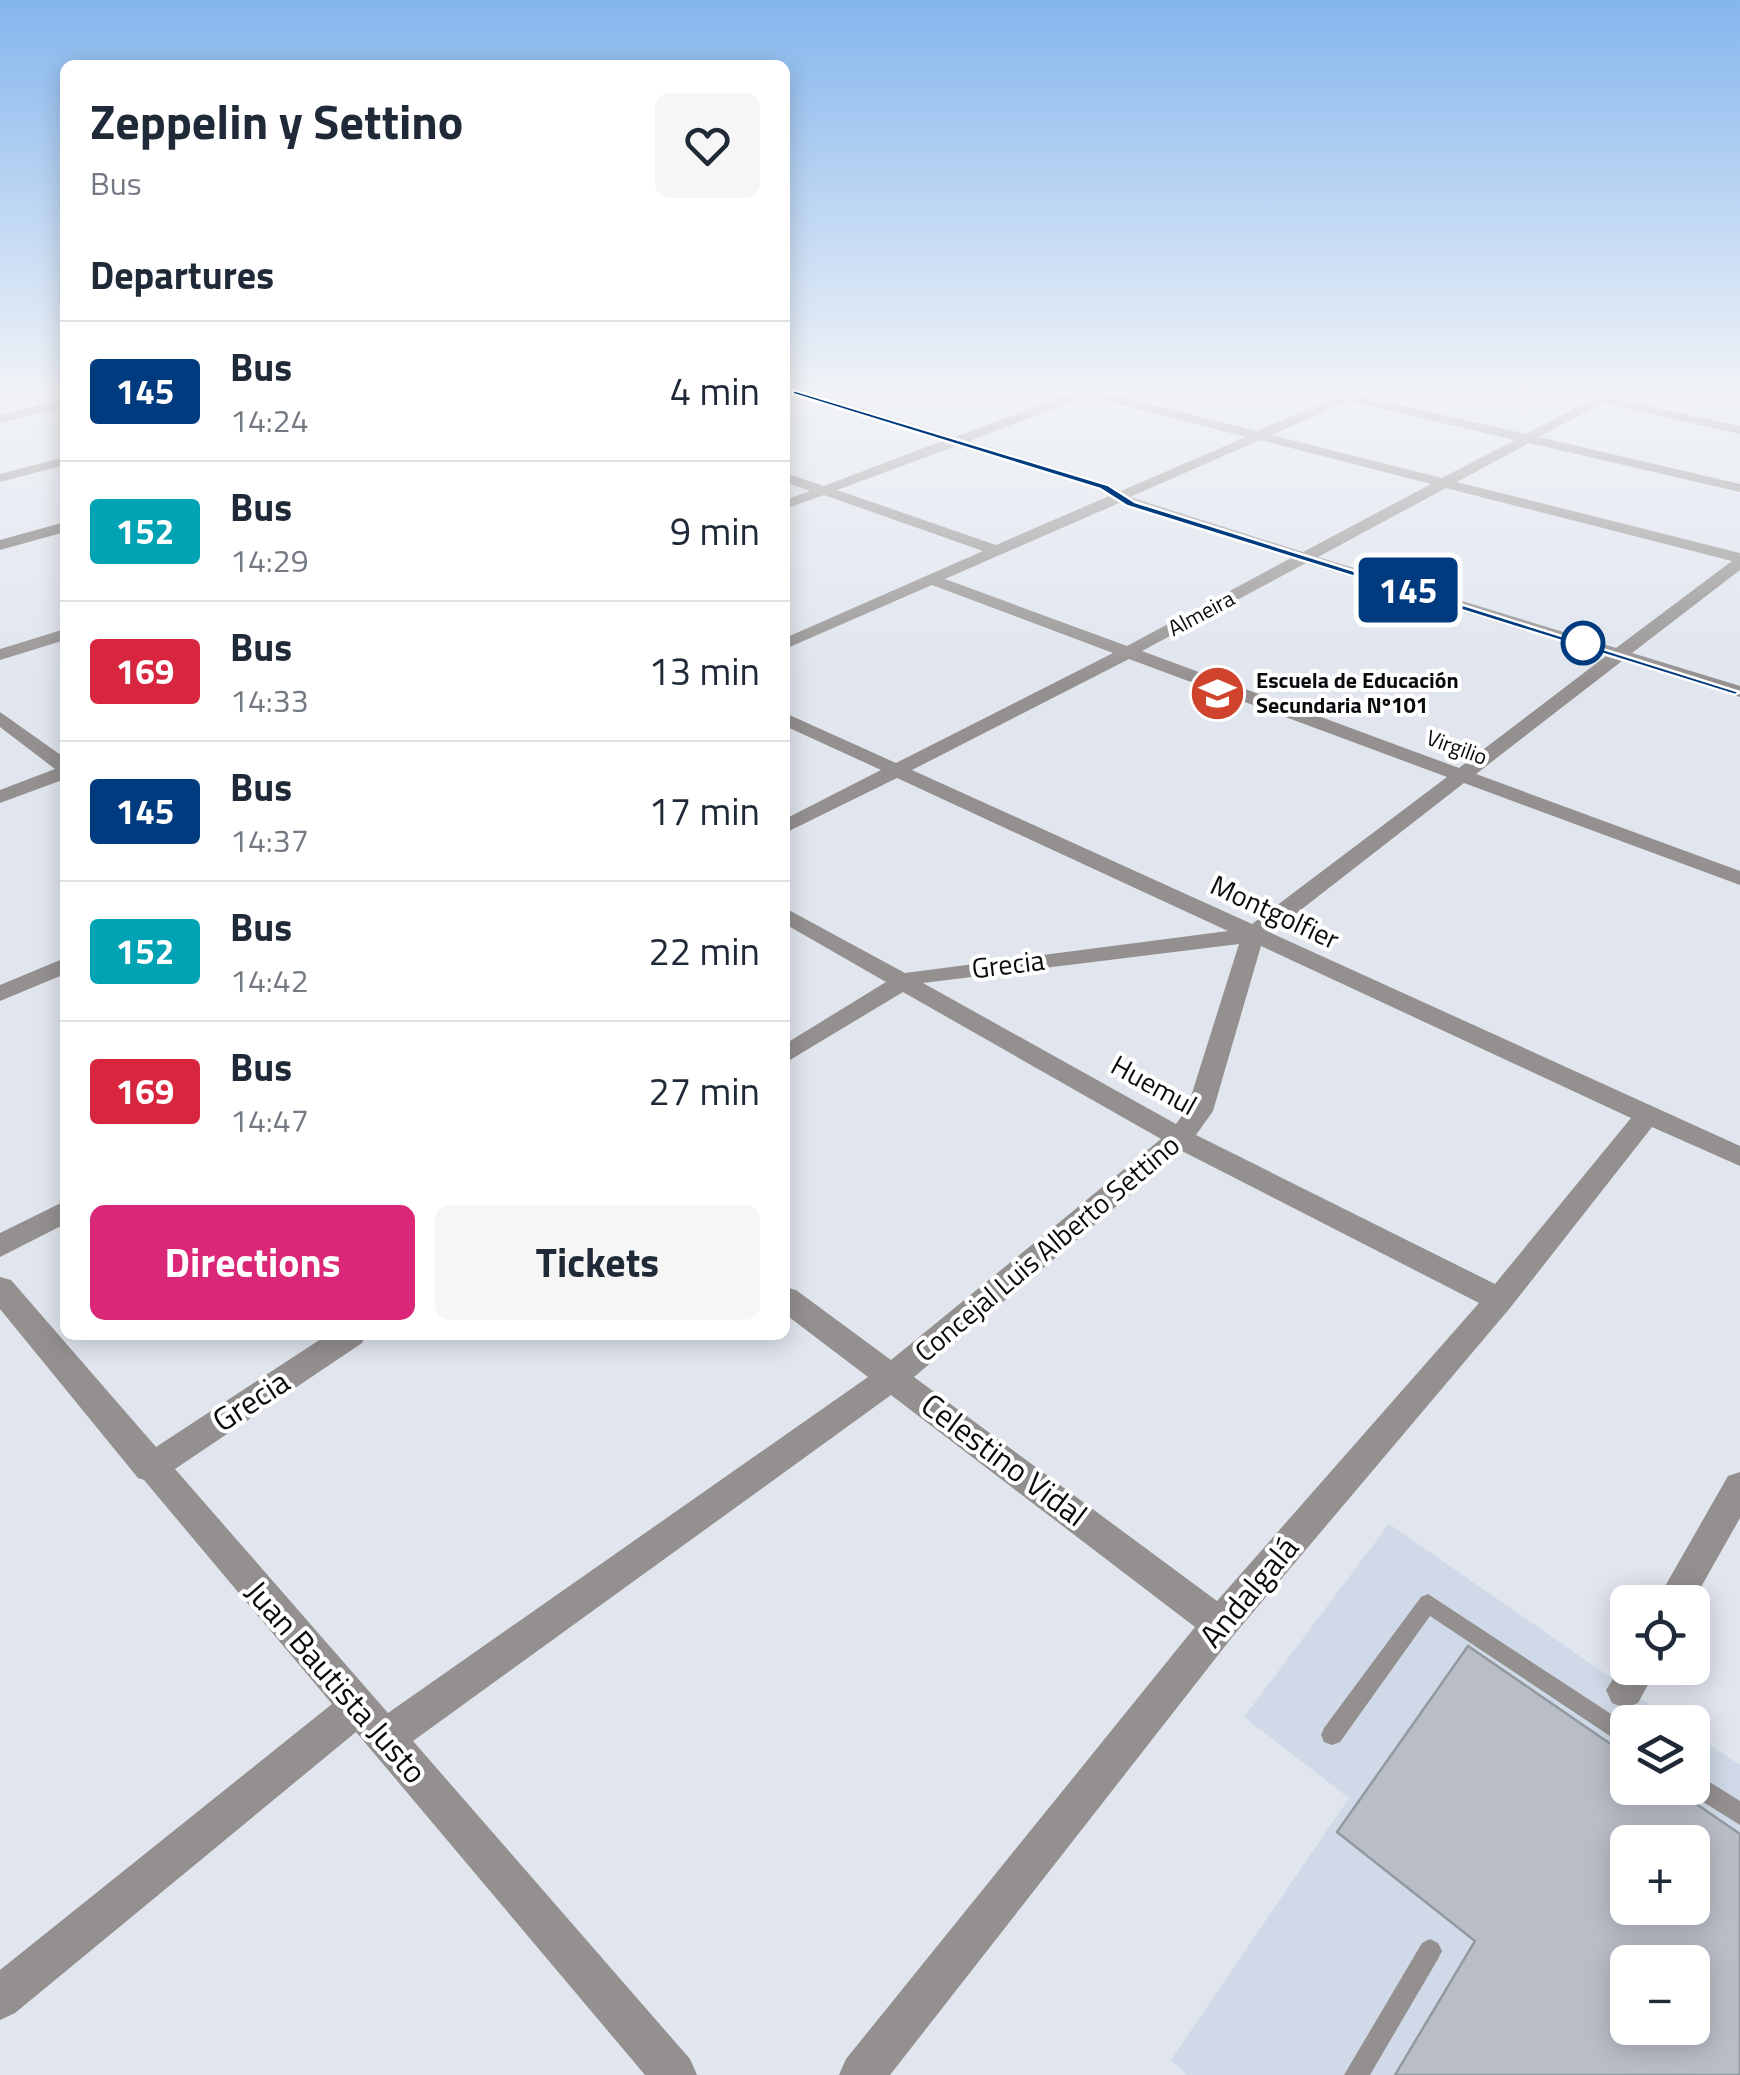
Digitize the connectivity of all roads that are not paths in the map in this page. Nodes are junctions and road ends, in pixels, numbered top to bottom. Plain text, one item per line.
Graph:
1 (821, 489) edge
2 (827, 489) edge
3 (1098, 489) edge
4 (1136, 489) edge
5 (1431, 489) edge
6 (1479, 489) edge
7 (824, 490) junction
8 (1119, 496) junction
9 (790, 503) edge
10 (60, 528) edge
11 (0, 545) edge
12 (996, 550) junction
13 (1303, 558) junction
14 (1740, 560) edge
15 (932, 580) junction
16 (60, 636) edge
17 (790, 642) edge
18 (1128, 652) junction
19 (1619, 654) junction
20 (0, 655) edge
21 (1740, 692) edge
22 (0, 718) edge
23 (790, 721) edge
24 (60, 766) edge
25 (896, 770) junction
26 (60, 772) edge
27 (1465, 776) junction
28 (0, 797) edge
29 (790, 824) edge
30 (1740, 878) edge
31 (790, 918) edge
32 (1253, 936) junction
33 (60, 967) edge
34 (904, 981) junction
35 (0, 994) edge
36 (790, 1052) edge
37 (1646, 1117) junction
38 (1180, 1138) junction
39 (1740, 1157) edge
40 (60, 1214) edge
41 (0, 1246) edge
42 (0, 1288) edge
43 (1498, 1300) junction
44 (790, 1302) edge
45 (343, 1340) edge
46 (893, 1376) junction
47 (150, 1468) junction
48 (1740, 1486) edge
49 (1684, 1585) edge
50 (1220, 1624) junction
51 (372, 1722) junction
52 (1610, 1726) edge
53 (1332, 1735) dead end
54 (1710, 1794) edge
55 (1740, 1814) edge
56 (1430, 1951) dead end
57 (0, 1998) edge
58 (674, 2075) edge
59 (862, 2075) edge
60 (1356, 2075) edge

1 - 7 street
2 - 7 street
3 - 8 street
4 - 8 street
5 - 13 street, Almeira
6 - 14 street
7 - 9 street
7 - 12 street
8 - 12 street
8 - 13 street
10 - 11 main road
12 - 15 street
13 - 18 street, Almeira
13 - 19 street
14 - 19 street
15 - 17 street
15 - 18 street, Virgilio
16 - 20 street
18 - 25 street, Almeira
18 - 27 street, Virgilio
19 - 21 street
19 - 27 street
22 - 24 street
23 - 25 street, Montgolfier
25 - 29 street, Almeira
25 - 32 street, Montgolfier
26 - 28 street
27 - 30 street, Virgilio
27 - 32 street
31 - 34 street, Huemul
32 - 34 street, Grecia
32 - 37 street, Montgolfier
32 - 38 street, Concejal Luis Alberto Settino
33 - 35 street
34 - 36 street, Grecia
34 - 38 street, Huemul
37 - 39 street, Montgolfier
37 - 43 street, Andalgalá
38 - 43 street, Huemul
38 - 46 street, Concejal Luis Alberto Settino
40 - 41 street
42 - 47 street, Juan Bautista Justo
43 - 50 street, Andalgalá
44 - 46 street, Celestino Vidal
45 - 47 street, Grecia
46 - 50 street, Celestino Vidal
46 - 51 street, Concejal Luis Alberto Settino
47 - 51 street, Juan Bautista Justo
48 - 49 street
50 - 59 street, Andalgalá
51 - 57 street, Concejal Luis Alberto Settino
51 - 58 street, Juan Bautista Justo
52 - 53 lane
54 - 55 lane
56 - 60 lane

